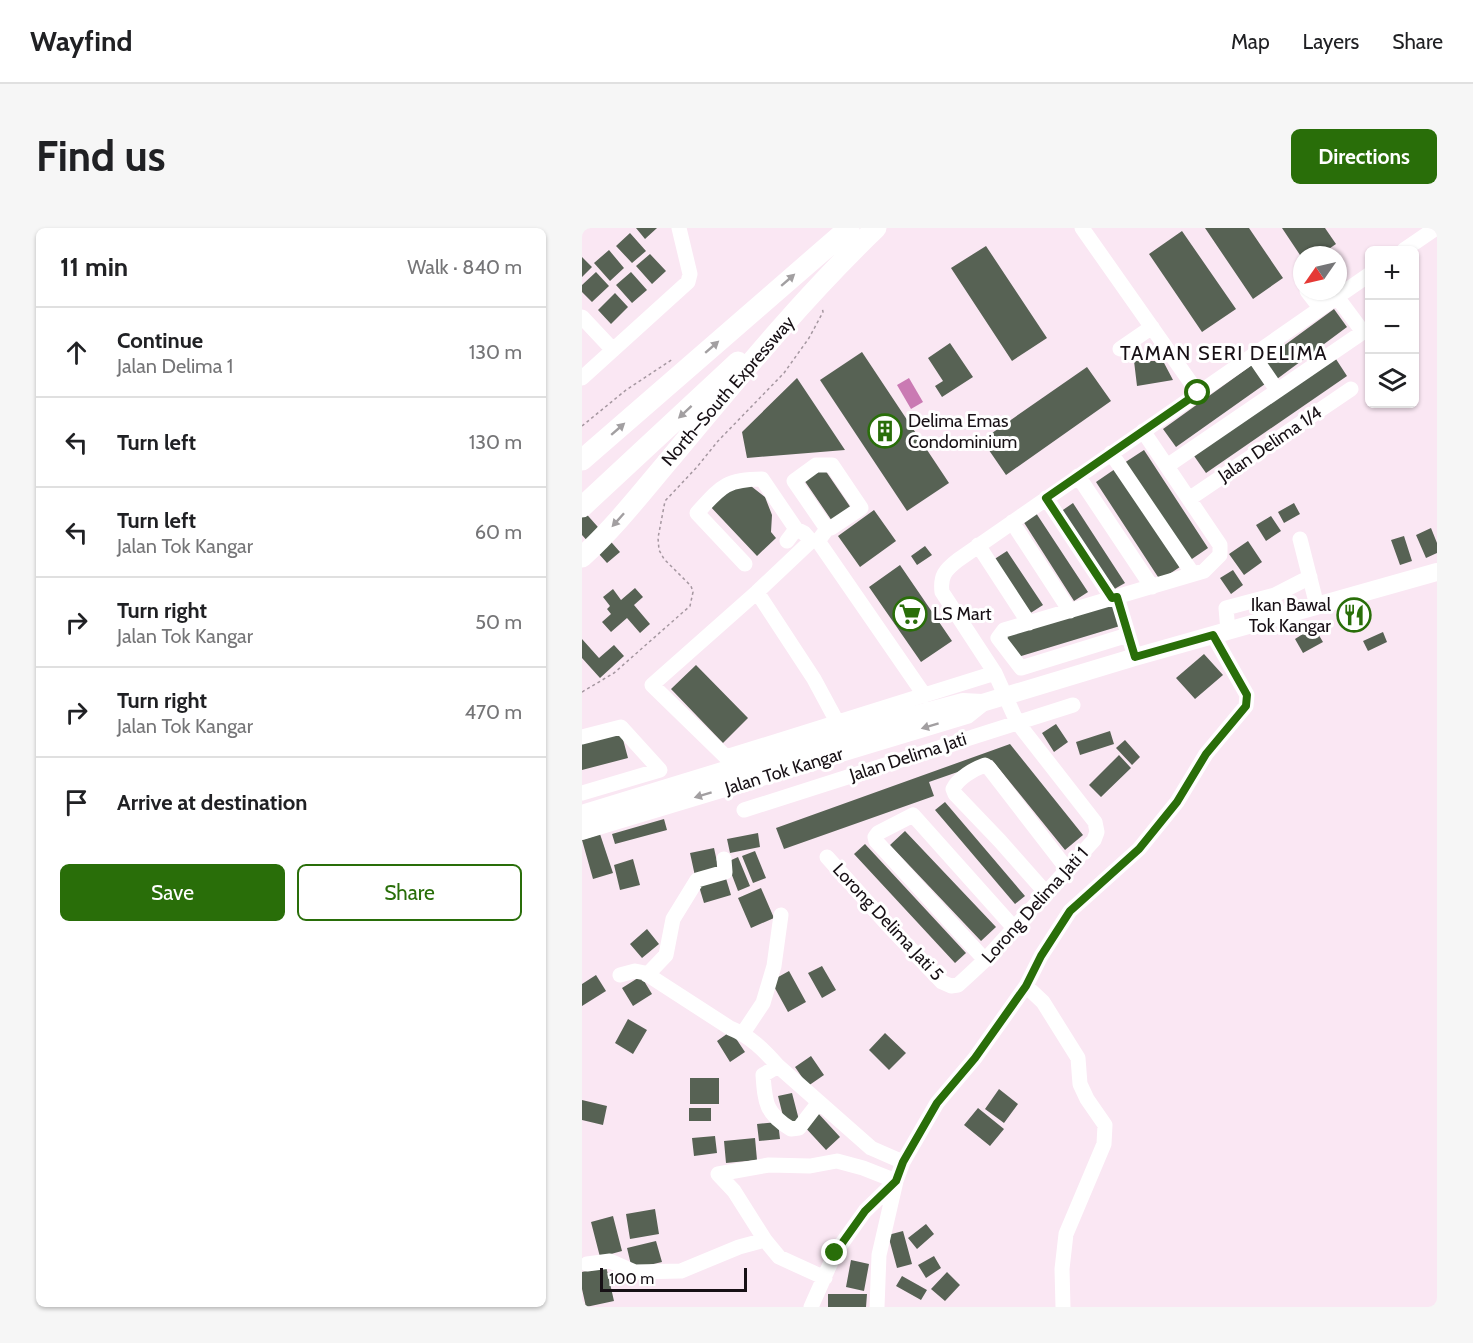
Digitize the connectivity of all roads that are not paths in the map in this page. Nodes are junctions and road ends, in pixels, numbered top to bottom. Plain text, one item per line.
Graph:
1 (679, 228) edge
2 (849, 228) edge
3 (876, 228) edge
4 (1082, 228) edge
5 (1436, 228) edge
6 (1410, 246) edge
7 (1365, 277) edge
8 (819, 285) junction
9 (1347, 290) edge
10 (1314, 300) edge
11 (1333, 300) edge
12 (1339, 300) edge
13 (1320, 309) junction
14 (582, 316) edge
15 (1152, 327) junction
16 (1120, 348) dead end
17 (613, 350) junction
18 (1253, 355) junction
19 (582, 378) edge
20 (1351, 389) dead end
21 (1276, 390) junction
22 (1198, 393) junction
23 (1143, 431) junction
24 (1111, 453) junction
25 (582, 460) edge
26 (1167, 466) junction
27 (1078, 476) junction
28 (1046, 498) junction
29 (1189, 499) junction
30 (582, 507) edge
31 (1012, 522) junction
32 (819, 537) junction
33 (1300, 539) dead end
34 (978, 545) junction
35 (582, 556) edge
36 (745, 564) dead end
37 (1437, 572) edge
38 (1193, 574) junction
39 (1310, 577) junction
40 (1152, 586) junction
41 (757, 592) junction
42 (1115, 597) junction
43 (1317, 606) junction
44 (1070, 611) junction
45 (1029, 623) junction
46 (1221, 633) junction
47 (1128, 635) junction
48 (1135, 657) junction
49 (995, 674) junction
50 (925, 696) junction
51 (1005, 696) junction
52 (982, 703) junction
53 (1073, 705) dead end
54 (1017, 722) junction
55 (841, 729) junction
56 (582, 737) edge
57 (757, 779) junction
58 (582, 793) edge
59 (764, 803) junction
60 (744, 810) dead end
61 (582, 814) edge
62 (582, 831) edge
63 (827, 857) dead end
64 (724, 859) dead end
65 (1067, 869) junction
66 (1046, 893) junction
67 (781, 915) dead end
68 (1014, 928) junction
69 (985, 960) junction
70 (620, 975) dead end
71 (647, 975) junction
72 (951, 986) joint
73 (1026, 986) junction
74 (743, 1033) junction
75 (778, 1066) junction
76 (819, 1102) junction
77 (903, 1162) junction
78 (896, 1181) junction
79 (765, 1240) junction
80 (587, 1264) dead end
81 (825, 1278) junction
82 (811, 1307) edge
83 (877, 1307) edge
84 (1063, 1307) edge

1 - 17 street
25 -> 2 highway, North–South Expressway
3 - 8 highway, North–South Expressway
4 - 15 street
5 - 6 street
7 - 9 street, Lorong Delima Jati 1
8 -> 30 highway
8 -> 35 highway, North–South Expressway
10 - 13 street
11 - 13 street, Lorong Delima Jati 1
12 - 21 street
13 - 18 street, Lorong Delima Jati 1
14 - 17 street
15 - 16 street
15 - 22 street
17 - 19 street
18 - 21 street
18 - 22 street, Lorong Delima Jati 1
20 - 29 street, Jalan Delima 1/4
21 - 26 street
22 - 23 street, Lorong Delima Jati 1
23 - 24 street, Lorong Delima Jati 1
23 - 26 street
24 - 27 street, Lorong Delima Jati 1
24 - 38 street
26 - 29 street
27 - 28 street, Lorong Delima Jati 1
27 - 40 street
28 - 31 street, Lorong Delima Jati 1
28 - 42 street
29 - 38 street
31 - 34 street, Lorong Delima Jati 1
31 - 44 street
32 - 32 street
32 - 36 street
32 - 41 street
32 - 50 street
33 - 39 street
34 - 45 street
34 - 49 street, Lorong Delima Jati 1
37 - 43 main road, Jalan Tok Kangar
38 - 40 street
39 - 43 street
39 - 46 street
40 - 42 street
41 - 55 street
41 - 55 street
42 - 44 street
42 - 47 street
43 - 46 main road, Jalan Tok Kangar
44 - 45 street
45 - 47 street
46 - 48 main road, Jalan Tok Kangar
46 - 73 street
47 - 48 street
48 - 51 main road, Jalan Tok Kangar
49 - 50 street
49 - 51 street, Lorong Delima Jati 1
50 - 55 street
51 - 52 main road, Jalan Tok Kangar
51 - 54 street, Lorong Delima Jati 1
52 - 55 main road, Jalan Tok Kangar
52 -> 57 main road, Jalan Tok Kangar
53 - 54 street, Jalan Delima Jati
54 - 59 street, Jalan Delima Jati
54 - 65 street, Lorong Delima Jati 1
55 - 61 main road, Jalan Tok Kangar
56 - 58 street
57 - 59 street
57 -> 62 main road, Jalan Tok Kangar
59 - 60 street, Jalan Delima Jati
63 - 72 street, Lorong Delima Jati 5
64 - 71 street
65 - 66 street, Lorong Delima Jati 1
65 - 66 street
66 - 68 street, Lorong Delima Jati 1
67 - 74 street
68 - 69 street, Lorong Delima Jati 1
68 - 69 street
69 - 72 street, Lorong Delima Jati 1
70 - 71 street
71 - 74 street
73 - 77 street
73 - 84 street
74 - 75 street
75 - 76 street
75 - 76 street
76 - 77 street
77 - 78 street
78 - 79 street
78 - 81 street
78 - 83 street
79 - 80 street
79 - 81 street
81 - 82 street

